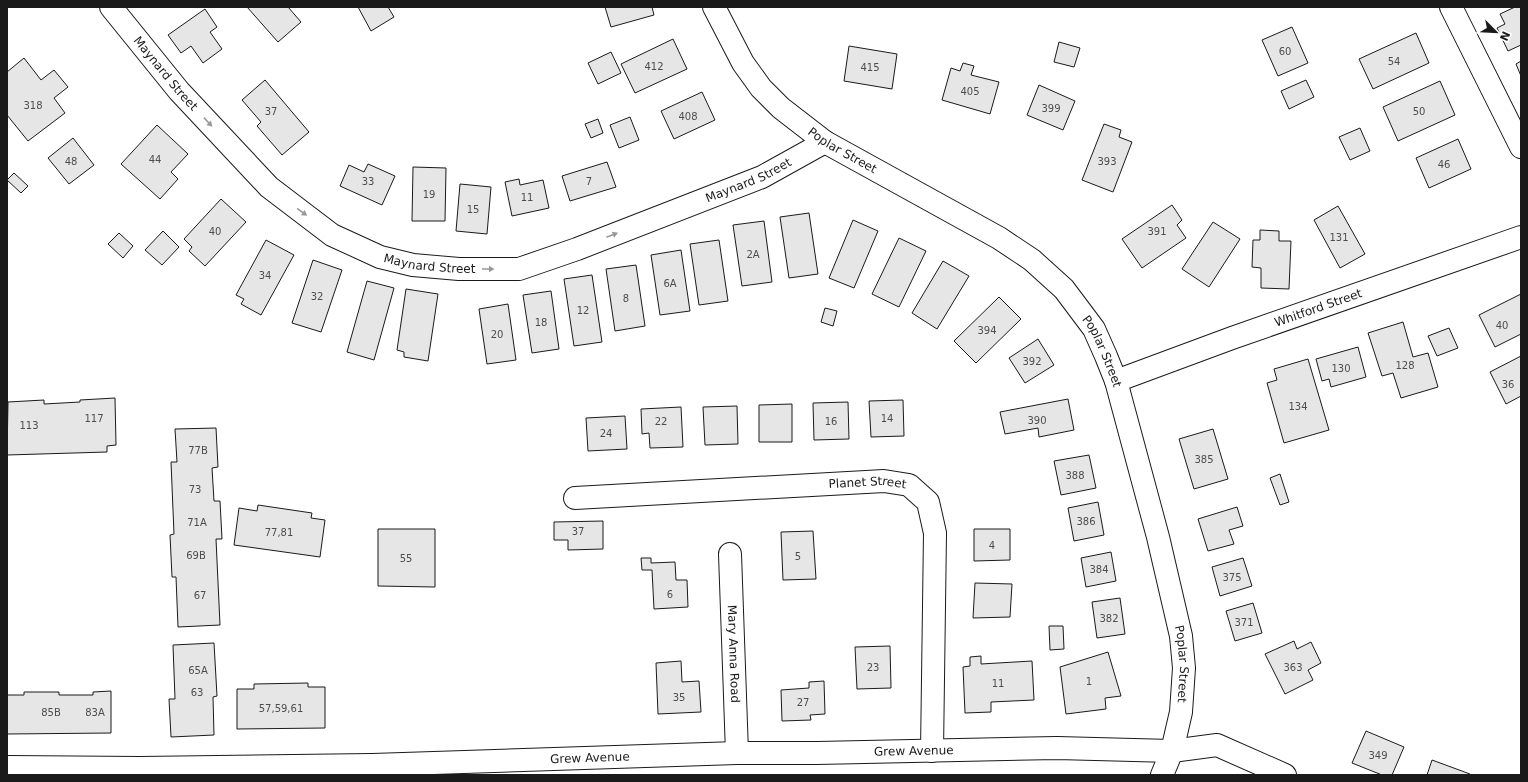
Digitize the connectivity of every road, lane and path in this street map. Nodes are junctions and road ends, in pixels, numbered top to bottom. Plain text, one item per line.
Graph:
1 (111, 7) edge
2 (714, 7) edge
3 (1451, 7) edge
4 (825, 142) junction
5 (1521, 147) edge
6 (1521, 237) edge
7 (1116, 381) junction
8 (575, 498) dead end
9 (730, 554) dead end
10 (932, 751) junction
11 (1172, 752) junction
12 (738, 753) junction
13 (7, 767) edge
14 (1162, 775) edge
15 (1285, 775) edge

1 -> 4 street, Maynard Street
2 - 4 street, Poplar Street
3 - 5 street
4 - 7 street, Poplar Street
6 - 7 street, Whitford Street
7 - 11 street, Poplar Street
8 - 10 street, Planet Street
9 - 12 street, Mary Anna Road
10 - 11 street, Grew Avenue
10 - 12 street, Grew Avenue
11 - 14 street, Poplar Street
11 - 15 street
12 - 13 street, Grew Avenue

